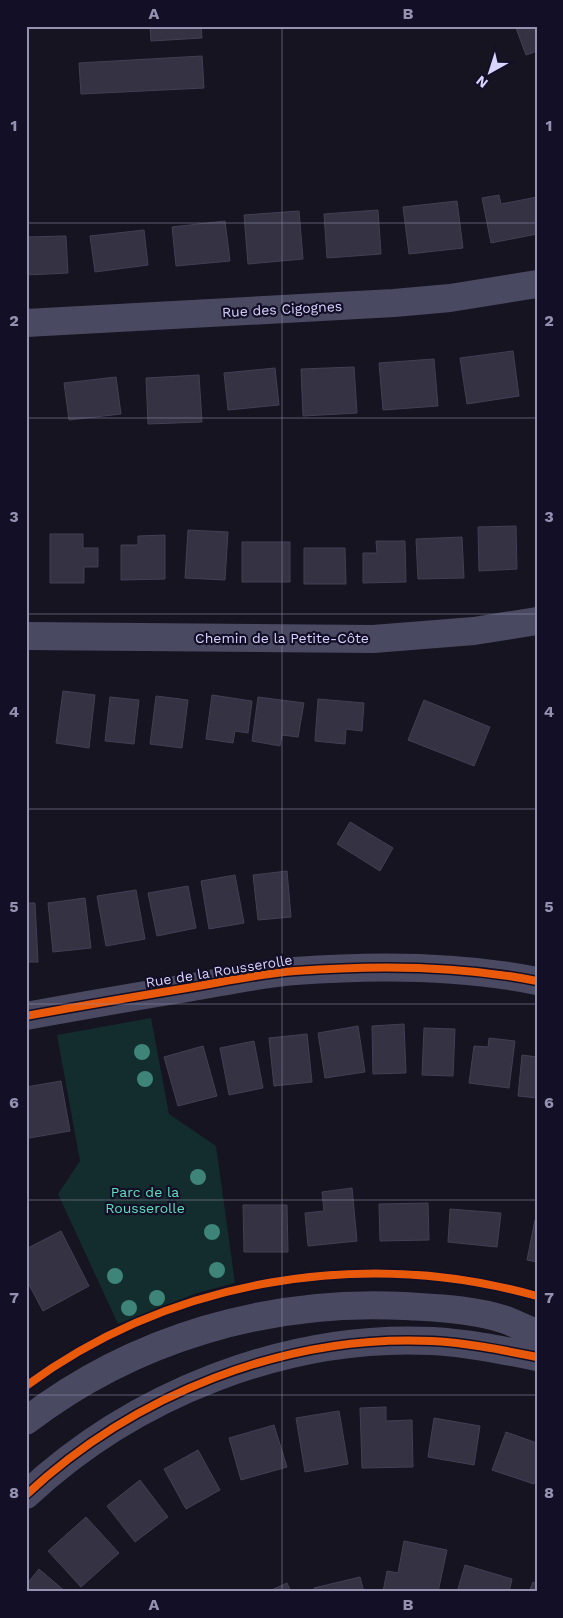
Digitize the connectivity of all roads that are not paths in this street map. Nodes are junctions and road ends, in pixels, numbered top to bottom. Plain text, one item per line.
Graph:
1 (537, 284) edge
2 (26, 322) edge
3 (537, 622) edge
4 (26, 636) edge
5 (537, 981) edge
6 (26, 1016) edge
7 (537, 1333) edge
8 (537, 1357) edge
9 (26, 1422) edge
10 (26, 1495) edge

1 - 2 street, Rue des Cigognes
3 - 4 street, Chemin de la Petite-Côte
5 - 6 street, Rue de la Rousserolle
7 - 9 street
8 - 10 street

